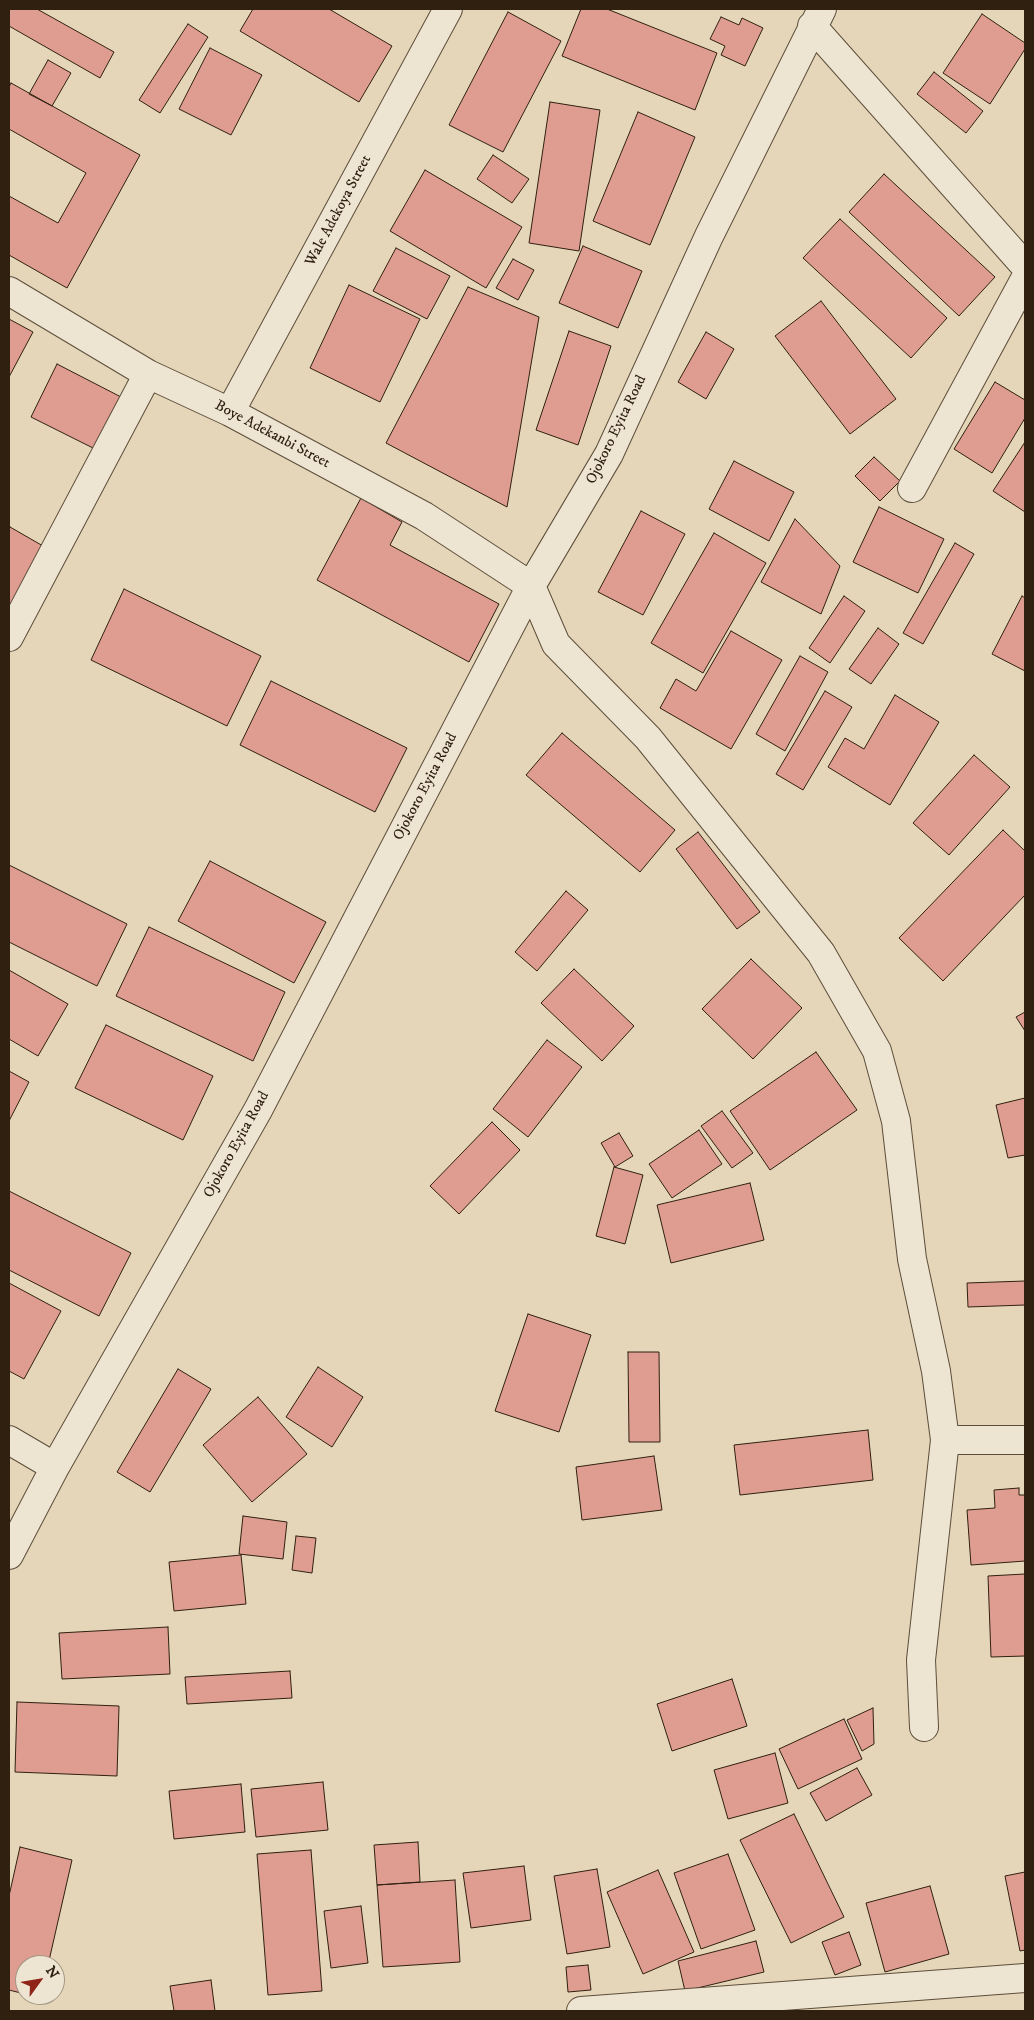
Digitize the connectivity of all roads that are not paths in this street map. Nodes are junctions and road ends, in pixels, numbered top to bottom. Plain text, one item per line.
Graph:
1 (448, 9) edge
2 (817, 17) edge
3 (1025, 266) edge
4 (1025, 279) edge
5 (9, 291) edge
6 (148, 374) junction
7 (230, 412) junction
8 (912, 488) dead end
9 (531, 586) junction
10 (9, 637) edge
11 (9, 1440) edge
12 (945, 1440) junction
13 (1025, 1440) edge
14 (55, 1466) junction
15 (9, 1555) edge
16 (924, 1727) dead end
17 (1025, 1978) edge
18 (581, 2011) edge

1 - 7 street, Wale Adekoya Street
2 - 3 street
2 - 9 street, Ojokoro Eyita Road
4 - 8 street
5 - 6 street, Boye Adekanbi Street
6 - 7 street, Boye Adekanbi Street
6 - 10 street
7 - 9 street, Boye Adekanbi Street
9 - 12 street
9 - 14 street, Ojokoro Eyita Road
11 - 14 street
12 - 13 street
12 - 16 street
14 - 15 street, Ojokoro Eyita Road
17 - 18 street

